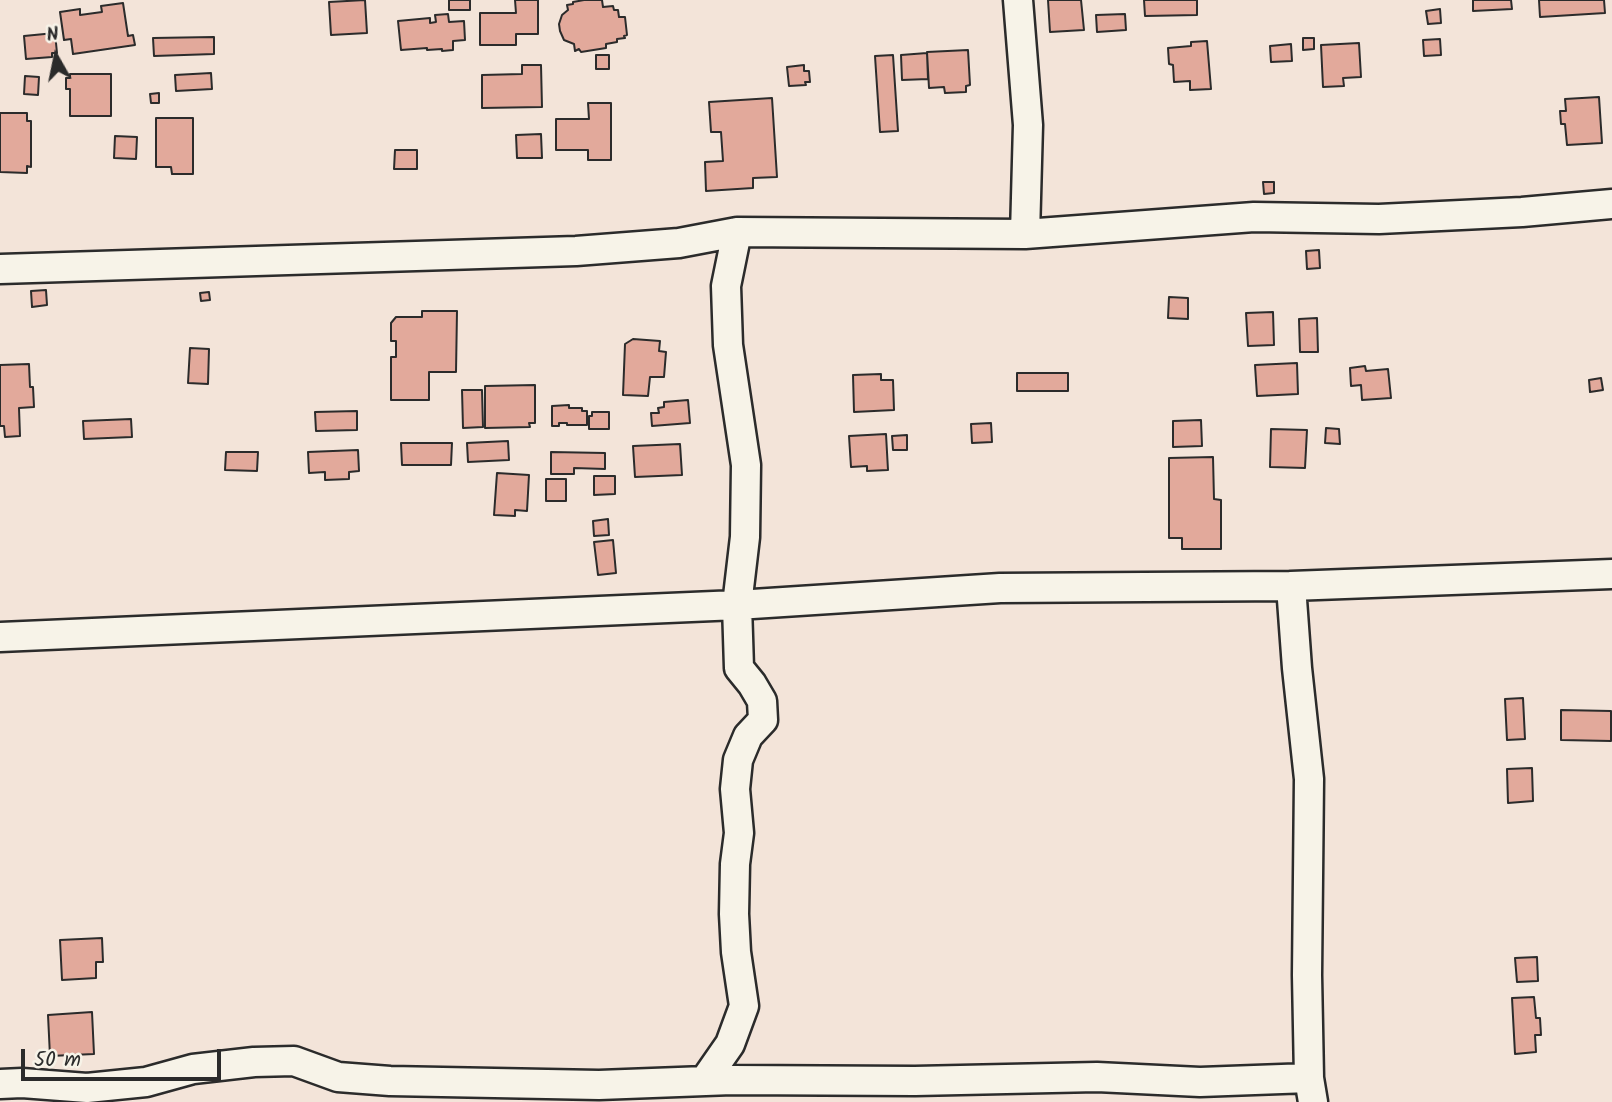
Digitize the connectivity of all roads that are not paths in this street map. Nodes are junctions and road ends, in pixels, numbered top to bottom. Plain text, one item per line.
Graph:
1 (1018, 0) edge
2 (1612, 204) edge
3 (737, 232) junction
4 (1025, 233) junction
5 (0, 268) edge
6 (1612, 574) edge
7 (1291, 586) junction
8 (737, 605) junction
9 (0, 637) edge
10 (705, 1080) junction
11 (0, 1084) edge
12 (1311, 1090) edge

1 - 4 street
2 - 4 street
3 - 4 street
3 - 5 street
3 - 8 street
6 - 7 street
7 - 8 street
7 - 12 street
8 - 9 street
8 - 10 street
10 - 11 street
10 - 12 street

